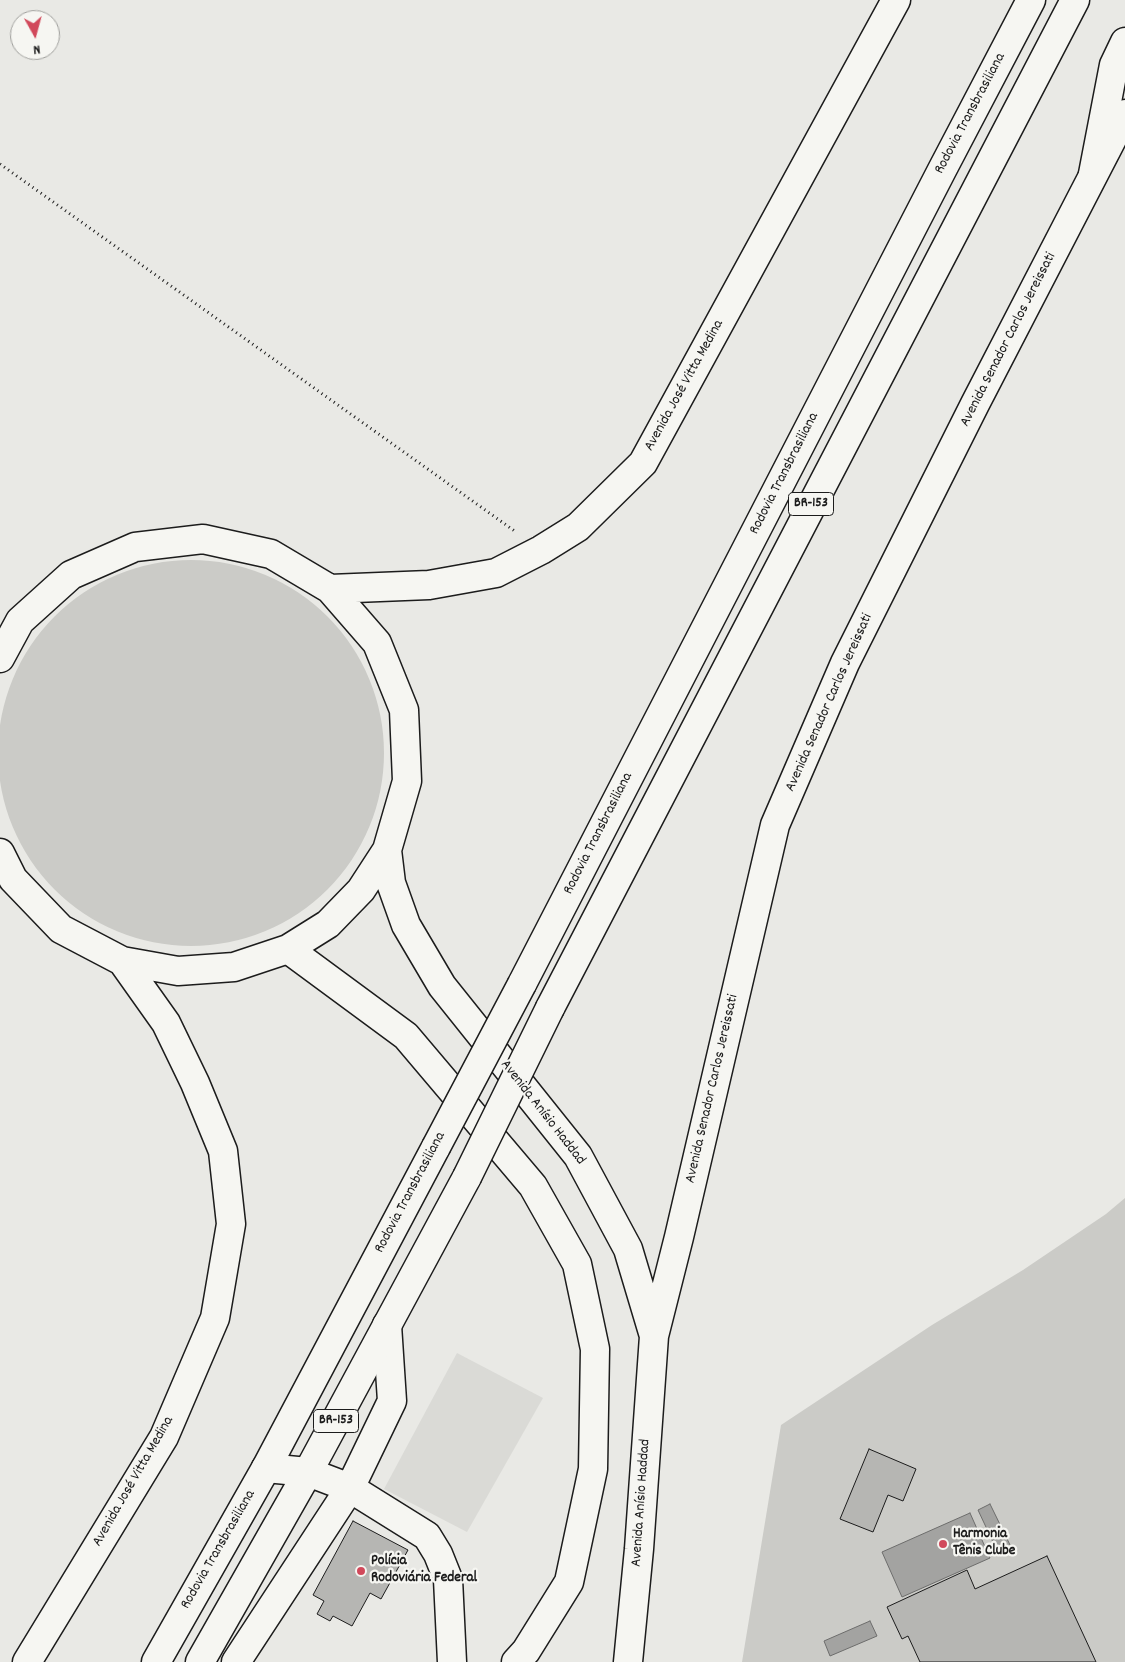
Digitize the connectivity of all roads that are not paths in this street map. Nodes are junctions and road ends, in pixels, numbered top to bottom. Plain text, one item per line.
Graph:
1 (896, 0) edge
2 (1031, 0) edge
3 (1075, 0) edge
4 (1125, 42) edge
5 (1125, 114) edge
6 (1093, 174) junction
7 (330, 589) junction
8 (0, 658) edge
9 (386, 850) junction
10 (0, 853) edge
11 (288, 949) junction
12 (122, 961) junction
13 (387, 1325) junction
14 (654, 1336) junction
15 (266, 1468) junction
16 (308, 1472) junction
17 (350, 1488) junction
18 (27, 1662) edge
19 (156, 1662) edge
20 (200, 1662) edge
21 (236, 1662) edge
22 (452, 1662) edge
23 (516, 1662) edge
24 (628, 1662) edge

1 - 7 main road, Avenida José Vitta Medina
2 - 15 main road, Rodovia Transbrasiliana / BR-153, bridge
3 - 13 main road, BR-153, bridge
4 - 6 main road
5 - 6 main road, Avenida Senador Carlos Jereissati
6 - 14 main road, Avenida Senador Carlos Jereissati
7 - 8 main road
7 - 9 main road
9 - 11 main road
9 - 14 main road, Avenida Anísio Haddad
10 - 12 main road
11 - 12 main road
11 - 23 main road
12 - 18 main road, Avenida José Vitta Medina
13 - 16 main road, BR-153
13 - 17 main road
14 - 24 main road, Avenida Anísio Haddad
15 - 16 main road
15 - 19 main road, Rodovia Transbrasiliana / BR-153
16 - 17 main road
16 - 20 main road, BR-153
17 - 21 main road
17 - 22 main road

